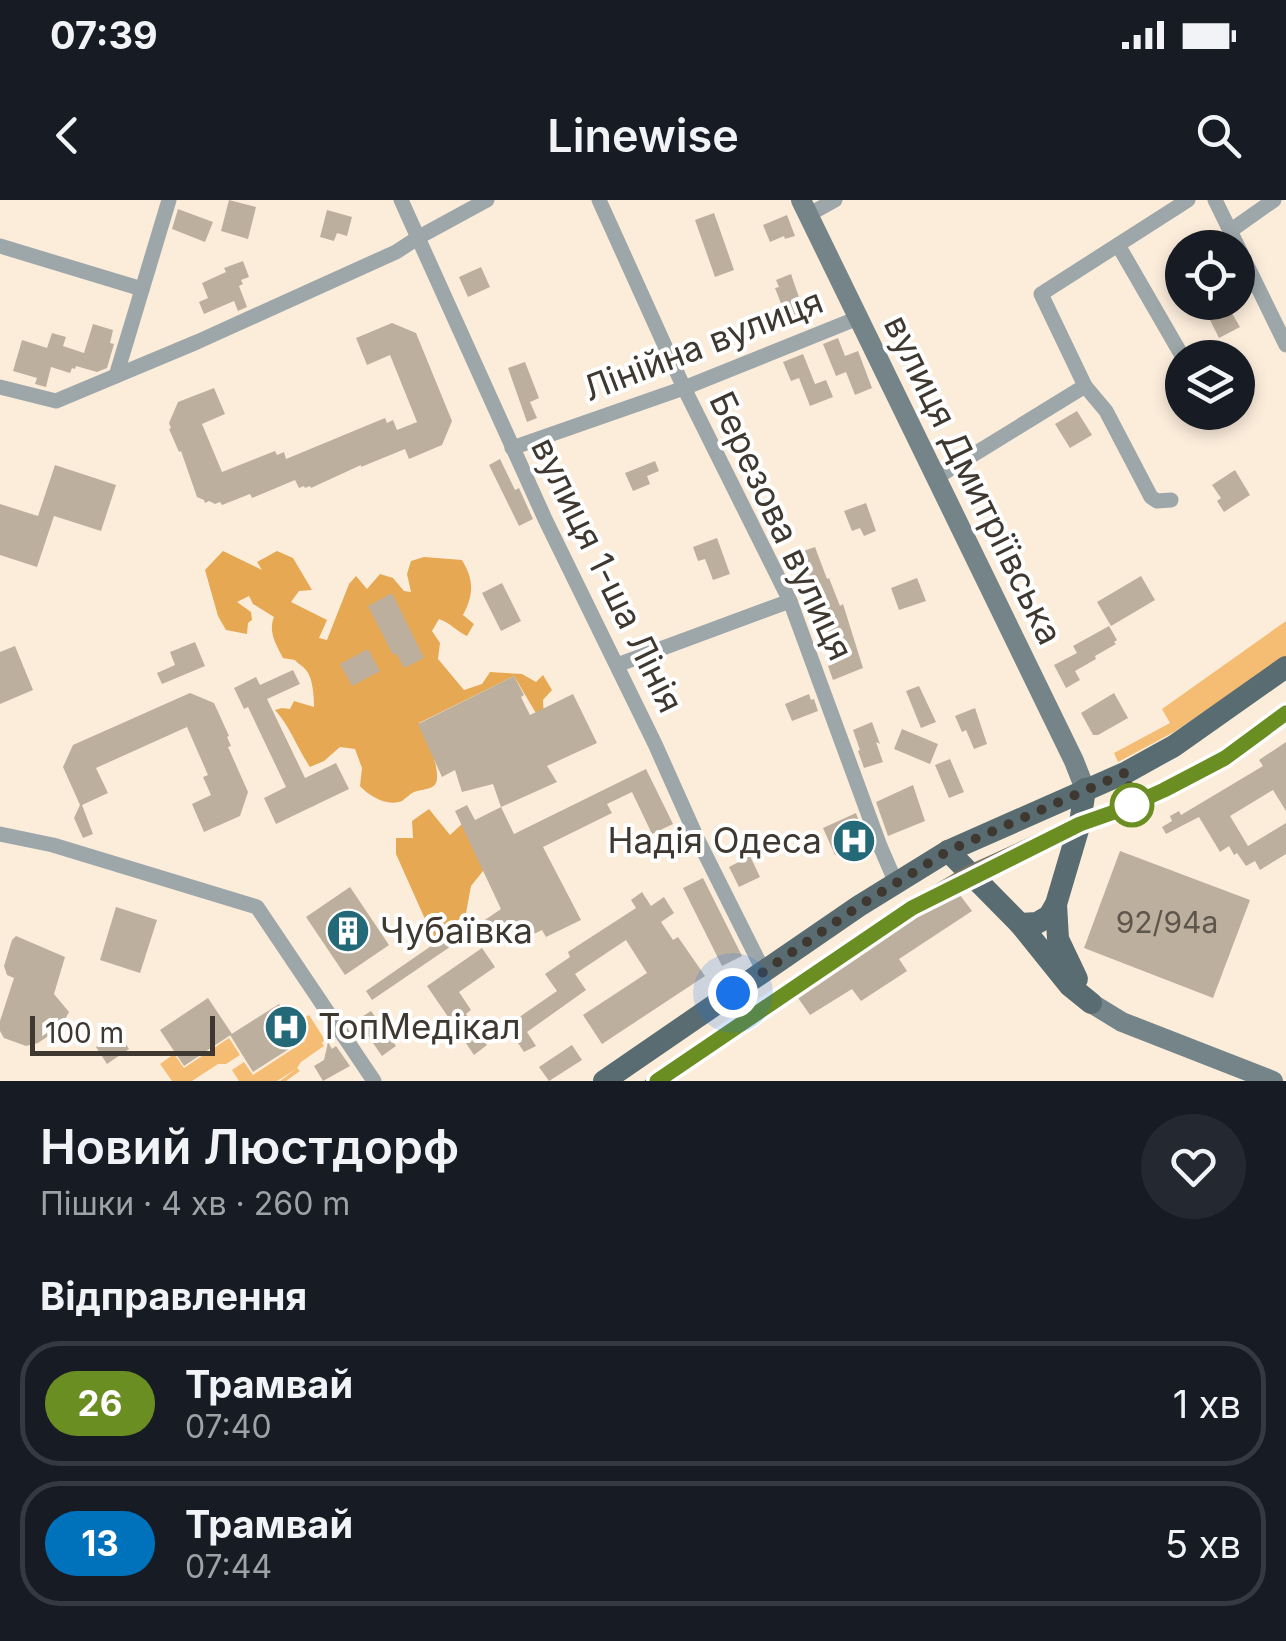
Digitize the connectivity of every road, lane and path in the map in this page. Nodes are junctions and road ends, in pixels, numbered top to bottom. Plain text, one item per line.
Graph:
1 (170, 200) edge
2 (401, 200) edge
3 (486, 200) edge
4 (599, 200) edge
5 (835, 200) edge
6 (1188, 200) edge
7 (1215, 200) edge
8 (1274, 200) edge
9 (804, 208) edge
10 (1230, 230) edge
11 (1231, 230) edge
12 (419, 237) junction
13 (1118, 244) junction
14 (0, 246) edge
15 (1255, 282) edge
16 (142, 289) junction
17 (858, 318) junction
18 (1173, 340) edge
19 (1286, 345) edge
20 (124, 346) junction
21 (145, 364) junction
22 (116, 376) junction
23 (1086, 386) junction
24 (0, 387) edge
25 (684, 388) junction
26 (512, 448) junction
27 (937, 477) junction
28 (1171, 500) dead end
29 (790, 602) junction
30 (616, 665) junction
31 (1286, 666) edge
32 (1084, 789) junction
33 (0, 834) edge
34 (948, 851) junction
35 (896, 883) junction
36 (1056, 904) junction
37 (1020, 924) junction
38 (764, 972) junction
39 (1091, 1003) junction
40 (374, 1081) edge
41 (604, 1081) edge
42 (1273, 1081) edge

1 - 16 street
2 - 12 street, вулиця 1-ша Лінія
3 - 12 street
4 - 25 street, Березова вулиця
5 - 9 street
6 - 13 street
7 - 10 street
8 - 11 street
9 - 17 main road, вулиця Дмитріївська
12 - 21 street
12 - 26 street, вулиця 1-ша Лінія
13 - 18 street
13 - 23 street
14 - 16 street
15 - 19 street
16 - 20 street
17 - 25 street, Лінійна вулиця
17 - 27 main road, вулиця Дмитріївська
20 - 21 street
20 - 22 street
21 - 22 street
22 - 24 street
23 - 27 street
23 - 28 street
25 - 26 street, Лінійна вулиця
25 - 29 street, Березова вулиця
26 - 30 street, вулиця 1-ша Лінія
27 - 32 main road, вулиця Дмитріївська
29 - 30 street
29 - 35 street, Березова вулиця
30 - 38 street, вулиця 1-ша Лінія
31 - 32 main road
32 - 34 main road
32 - 36 main road
33 - 40 street
34 - 35 main road
34 - 37 main road
35 - 38 main road
36 - 37 main road
36 - 39 main road
37 - 39 main road
38 - 41 main road
39 - 42 main road

